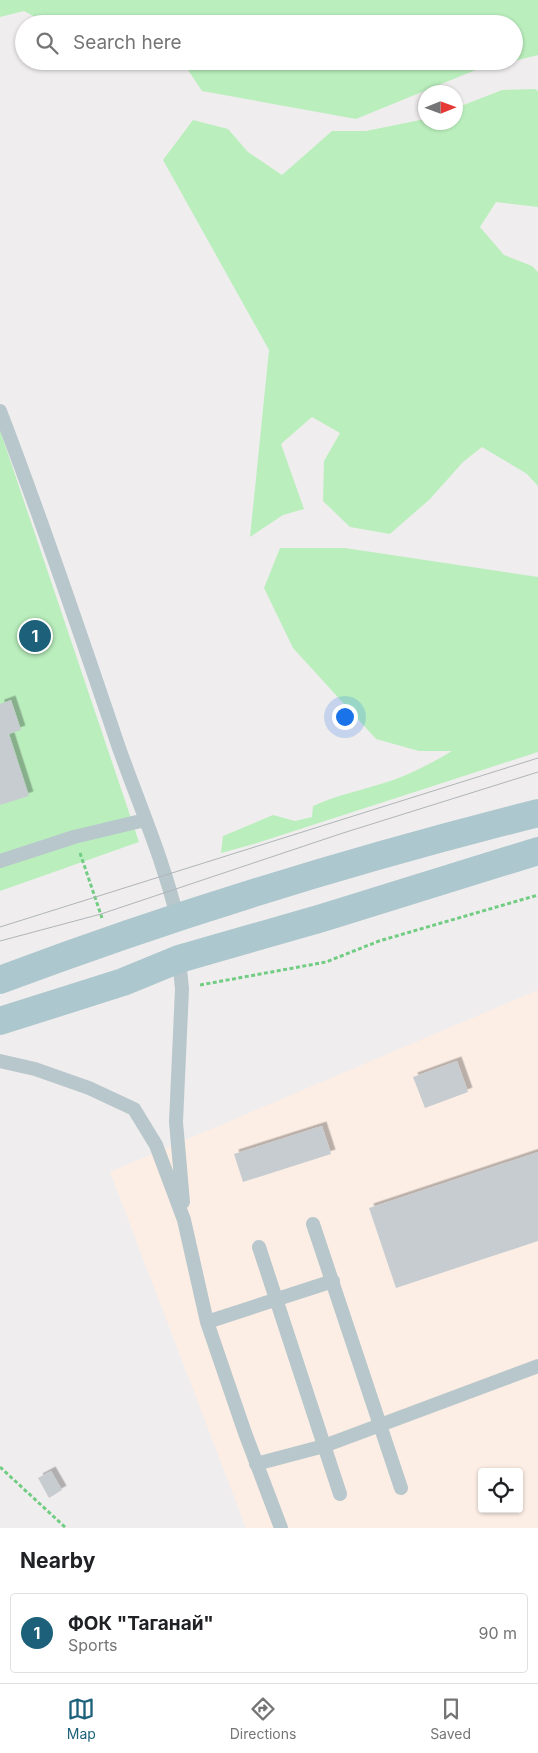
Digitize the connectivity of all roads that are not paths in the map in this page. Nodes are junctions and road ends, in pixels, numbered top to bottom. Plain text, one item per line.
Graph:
1 (0, 412) edge
2 (538, 813) edge
3 (145, 820) junction
4 (538, 851) edge
5 (0, 861) edge
6 (177, 917) junction
7 (179, 960) junction
8 (0, 980) edge
9 (0, 1021) edge
10 (0, 1061) edge
11 (184, 1220) junction
12 (313, 1224) dead end
13 (259, 1247) dead end
14 (333, 1281) junction
15 (277, 1301) junction
16 (208, 1322) junction
17 (538, 1366) edge
18 (380, 1425) junction
19 (324, 1446) junction
20 (256, 1464) junction
21 (401, 1488) dead end
22 (340, 1494) dead end
23 (281, 1528) edge

1 - 3 lane
2 - 6 main road
3 - 5 lane
3 - 6 lane
4 - 7 main road
6 - 7 main road
6 - 8 main road
7 - 9 main road
7 - 11 lane
10 - 11 lane
11 - 16 lane
12 - 14 lane
13 - 15 lane
14 - 15 lane
14 - 18 lane
15 - 16 lane
15 - 19 lane
16 - 20 lane
17 - 18 lane
18 - 19 lane
18 - 21 lane
19 - 20 lane
19 - 22 lane
20 - 23 lane

